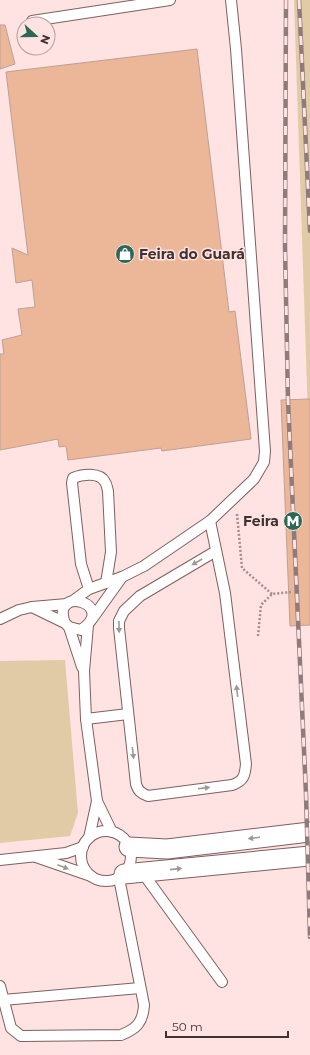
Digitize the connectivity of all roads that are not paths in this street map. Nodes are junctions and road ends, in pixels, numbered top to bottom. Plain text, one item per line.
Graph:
1 (170, 0) edge
2 (231, 0) edge
3 (56, 17) edge
4 (210, 521) junction
5 (216, 551) junction
6 (122, 577) junction
7 (106, 582) junction
8 (89, 589) junction
9 (70, 602) junction
10 (32, 607) junction
11 (0, 620) edge
12 (90, 622) junction
13 (67, 625) junction
14 (84, 671) junction
15 (128, 714) junction
16 (86, 719) junction
17 (97, 801) junction
18 (112, 832) junction
19 (310, 832) edge
20 (89, 838) junction
21 (83, 847) junction
22 (129, 847) junction
23 (35, 856) junction
24 (310, 856) edge
25 (0, 860) edge
26 (142, 872) junction
27 (91, 876) junction
28 (121, 876) junction
29 (222, 982) dead end
30 (0, 986) edge
31 (140, 988) junction
32 (3, 1000) junction

1 - 3 lane
2 - 4 lane
4 - 5 lane
4 - 6 lane
5 -> 15 lane
15 -> 5 lane
6 - 7 lane
6 - 12 lane
7 - 8 lane
7 - 8 lane
8 - 9 lane
9 - 10 lane
9 - 12 lane
9 - 13 lane
10 - 11 lane
10 - 13 lane
12 - 13 lane
12 - 14 lane
13 - 14 lane
14 - 16 lane
15 - 16 lane
16 - 17 lane
17 - 18 lane
17 - 20 lane
18 - 20 lane
18 - 22 lane
19 -> 22 street
20 - 21 lane
21 - 23 lane
21 - 27 lane
22 - 28 lane
23 - 25 lane
23 -> 27 lane
26 -> 24 street
26 - 28 street
26 - 29 lane
27 - 28 lane
28 - 31 lane
30 - 32 lane
31 - 32 lane
31 - 32 lane

